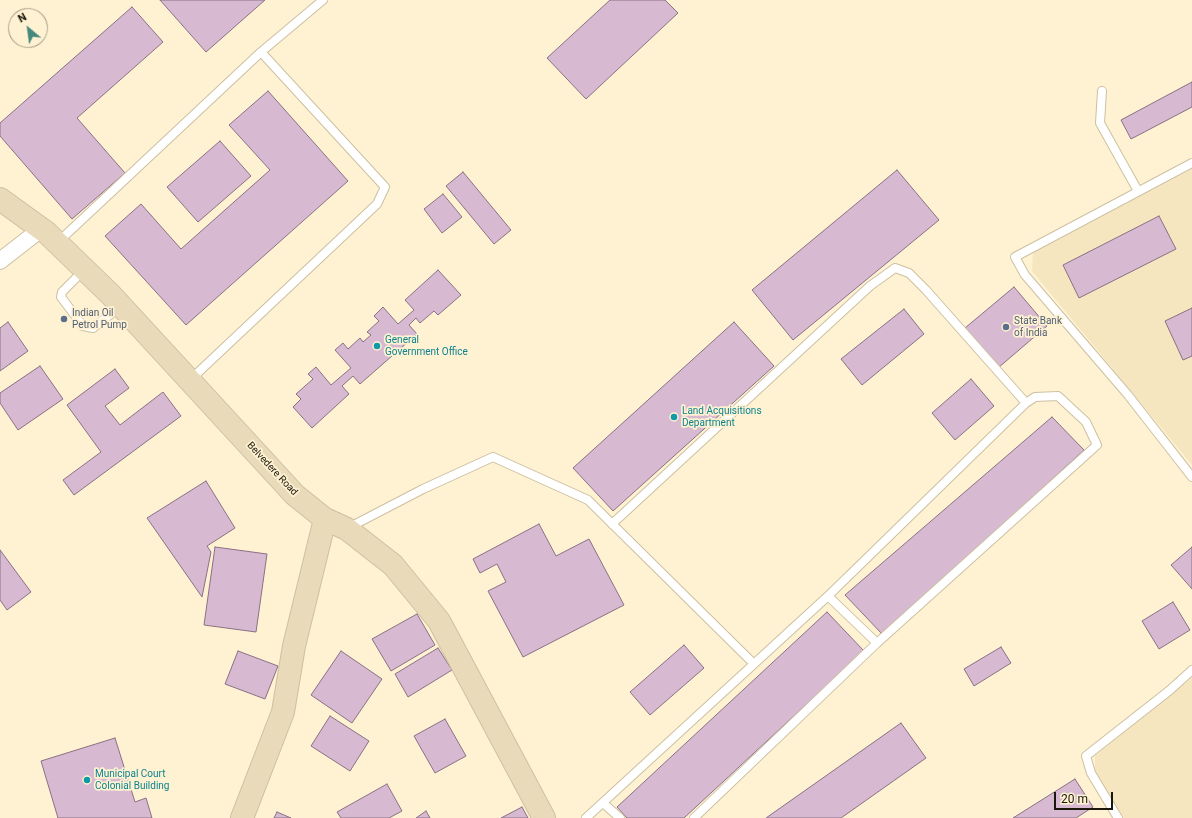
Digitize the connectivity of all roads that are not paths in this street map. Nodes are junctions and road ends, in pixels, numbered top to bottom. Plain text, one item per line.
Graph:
1 (323, 0) edge
2 (261, 52) junction
3 (1102, 91) dead end
4 (1192, 162) edge
5 (1138, 191) junction
6 (0, 199) edge
7 (41, 229) junction
8 (57, 243) junction
9 (0, 261) edge
10 (85, 269) junction
11 (121, 306) junction
12 (190, 380) junction
13 (1026, 403) junction
14 (1192, 477) edge
15 (326, 519) junction
16 (612, 524) junction
17 (347, 529) junction
18 (828, 596) junction
19 (877, 643) junction
20 (754, 664) junction
21 (1192, 670) edge
22 (603, 803) junction
23 (242, 818) edge
24 (544, 818) edge
25 (586, 818) edge
26 (620, 818) edge
27 (694, 818) edge
28 (1118, 818) edge

1 - 2 lane
2 - 8 lane
2 - 12 lane
3 - 5 lane
4 - 5 lane
5 - 14 lane
6 - 7 main road, Belvedere Road
7 - 8 main road, Belvedere Road
7 - 9 street
8 - 10 main road, Belvedere Road
10 - 11 main road, Belvedere Road
10 - 11 lane
11 - 12 main road, Belvedere Road
12 - 15 main road, Belvedere Road
13 - 16 lane
13 - 18 lane
13 - 19 lane
15 - 17 main road, Belvedere Road
15 - 23 main road
16 - 17 lane
16 - 20 lane
17 - 24 main road, Belvedere Road
18 - 19 lane
18 - 20 lane
19 - 27 lane
20 - 22 lane
21 - 28 lane
22 - 25 lane
22 - 26 lane

